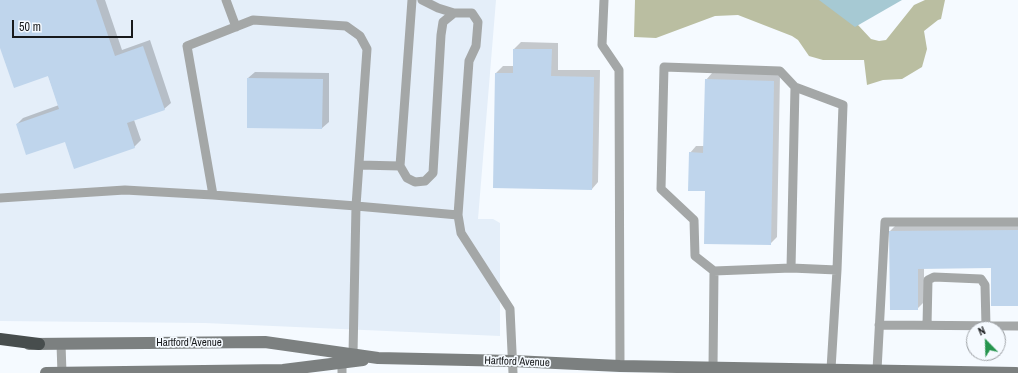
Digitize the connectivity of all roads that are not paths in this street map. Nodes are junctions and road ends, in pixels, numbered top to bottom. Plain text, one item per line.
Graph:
1 (226, 0) edge
2 (412, 0) edge
3 (422, 0) edge
4 (604, 0) edge
5 (454, 13) junction
6 (236, 27) junction
7 (795, 87) junction
8 (360, 165) junction
9 (400, 166) junction
10 (213, 195) junction
11 (0, 198) edge
12 (356, 206) junction
13 (458, 215) junction
14 (1018, 222) edge
15 (792, 268) junction
16 (714, 270) junction
17 (837, 270) junction
18 (986, 321) edge
19 (879, 324) junction
20 (927, 325) junction
21 (966, 326) edge
22 (1006, 326) edge
23 (1018, 326) edge
24 (0, 339) edge
25 (0, 344) edge
26 (39, 344) junction
27 (62, 344) junction
28 (353, 354) junction
29 (378, 358) junction
30 (620, 366) junction
31 (513, 367) edge
32 (714, 367) junction
33 (342, 368) edge
34 (579, 369) edge
35 (831, 369) junction
36 (877, 370) junction
37 (297, 371) edge
38 (793, 371) edge
39 (209, 372) edge
40 (46, 373) edge
41 (62, 373) edge
42 (1016, 373) edge

1 - 6 lane
2 - 9 lane
3 - 5 lane
4 - 30 lane
5 - 9 lane
5 - 13 lane
6 - 8 lane
6 - 10 lane
7 - 15 lane
7 - 16 lane
7 - 17 lane
8 - 9 lane
8 - 12 lane
10 - 11 lane
10 - 12 lane
12 - 13 lane
12 - 28 lane
13 - 31 lane
14 - 19 lane
15 - 16 lane
15 - 17 lane
16 - 32 lane
17 - 35 lane
18 - 20 lane
19 - 20 lane
19 - 36 lane
20 - 21 lane
22 - 23 lane
24 - 26 highway
25 - 26 main road, Hartford Avenue
26 - 27 main road, Hartford Avenue
27 - 28 main road, Hartford Avenue
27 - 41 lane
28 - 29 main road, Hartford Avenue
29 - 31 main road, Hartford Avenue
29 - 33 main road, Hartford Avenue
30 - 32 main road, Hartford Avenue
30 - 34 main road, Hartford Avenue
31 - 34 main road, Hartford Avenue
32 - 38 main road, Hartford Avenue
33 - 37 main road, Hartford Avenue
35 - 36 main road, Hartford Avenue
35 - 38 main road, Hartford Avenue
36 - 42 main road, Hartford Avenue
37 - 39 main road, Hartford Avenue
39 - 41 main road, Hartford Avenue
40 - 41 main road, Hartford Avenue

